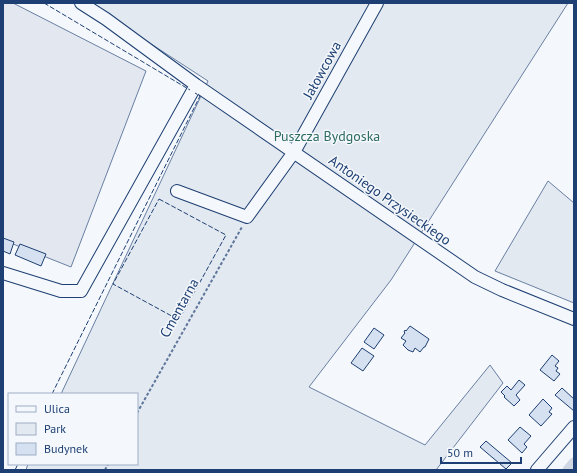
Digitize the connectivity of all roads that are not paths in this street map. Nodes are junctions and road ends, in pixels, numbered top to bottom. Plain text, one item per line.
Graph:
1 (81, 3) edge
2 (376, 3) edge
3 (196, 85) junction
4 (294, 152) junction
5 (177, 191) dead end
6 (3, 273) edge
7 (574, 319) edge
8 (574, 427) edge
9 (537, 470) edge

1 - 3 street, Antoniego Przysieckiego
2 - 4 street, Jałowcowa
3 - 4 street, Antoniego Przysieckiego
3 - 6 street
4 - 5 street
4 - 7 street, Antoniego Przysieckiego
8 - 9 street

